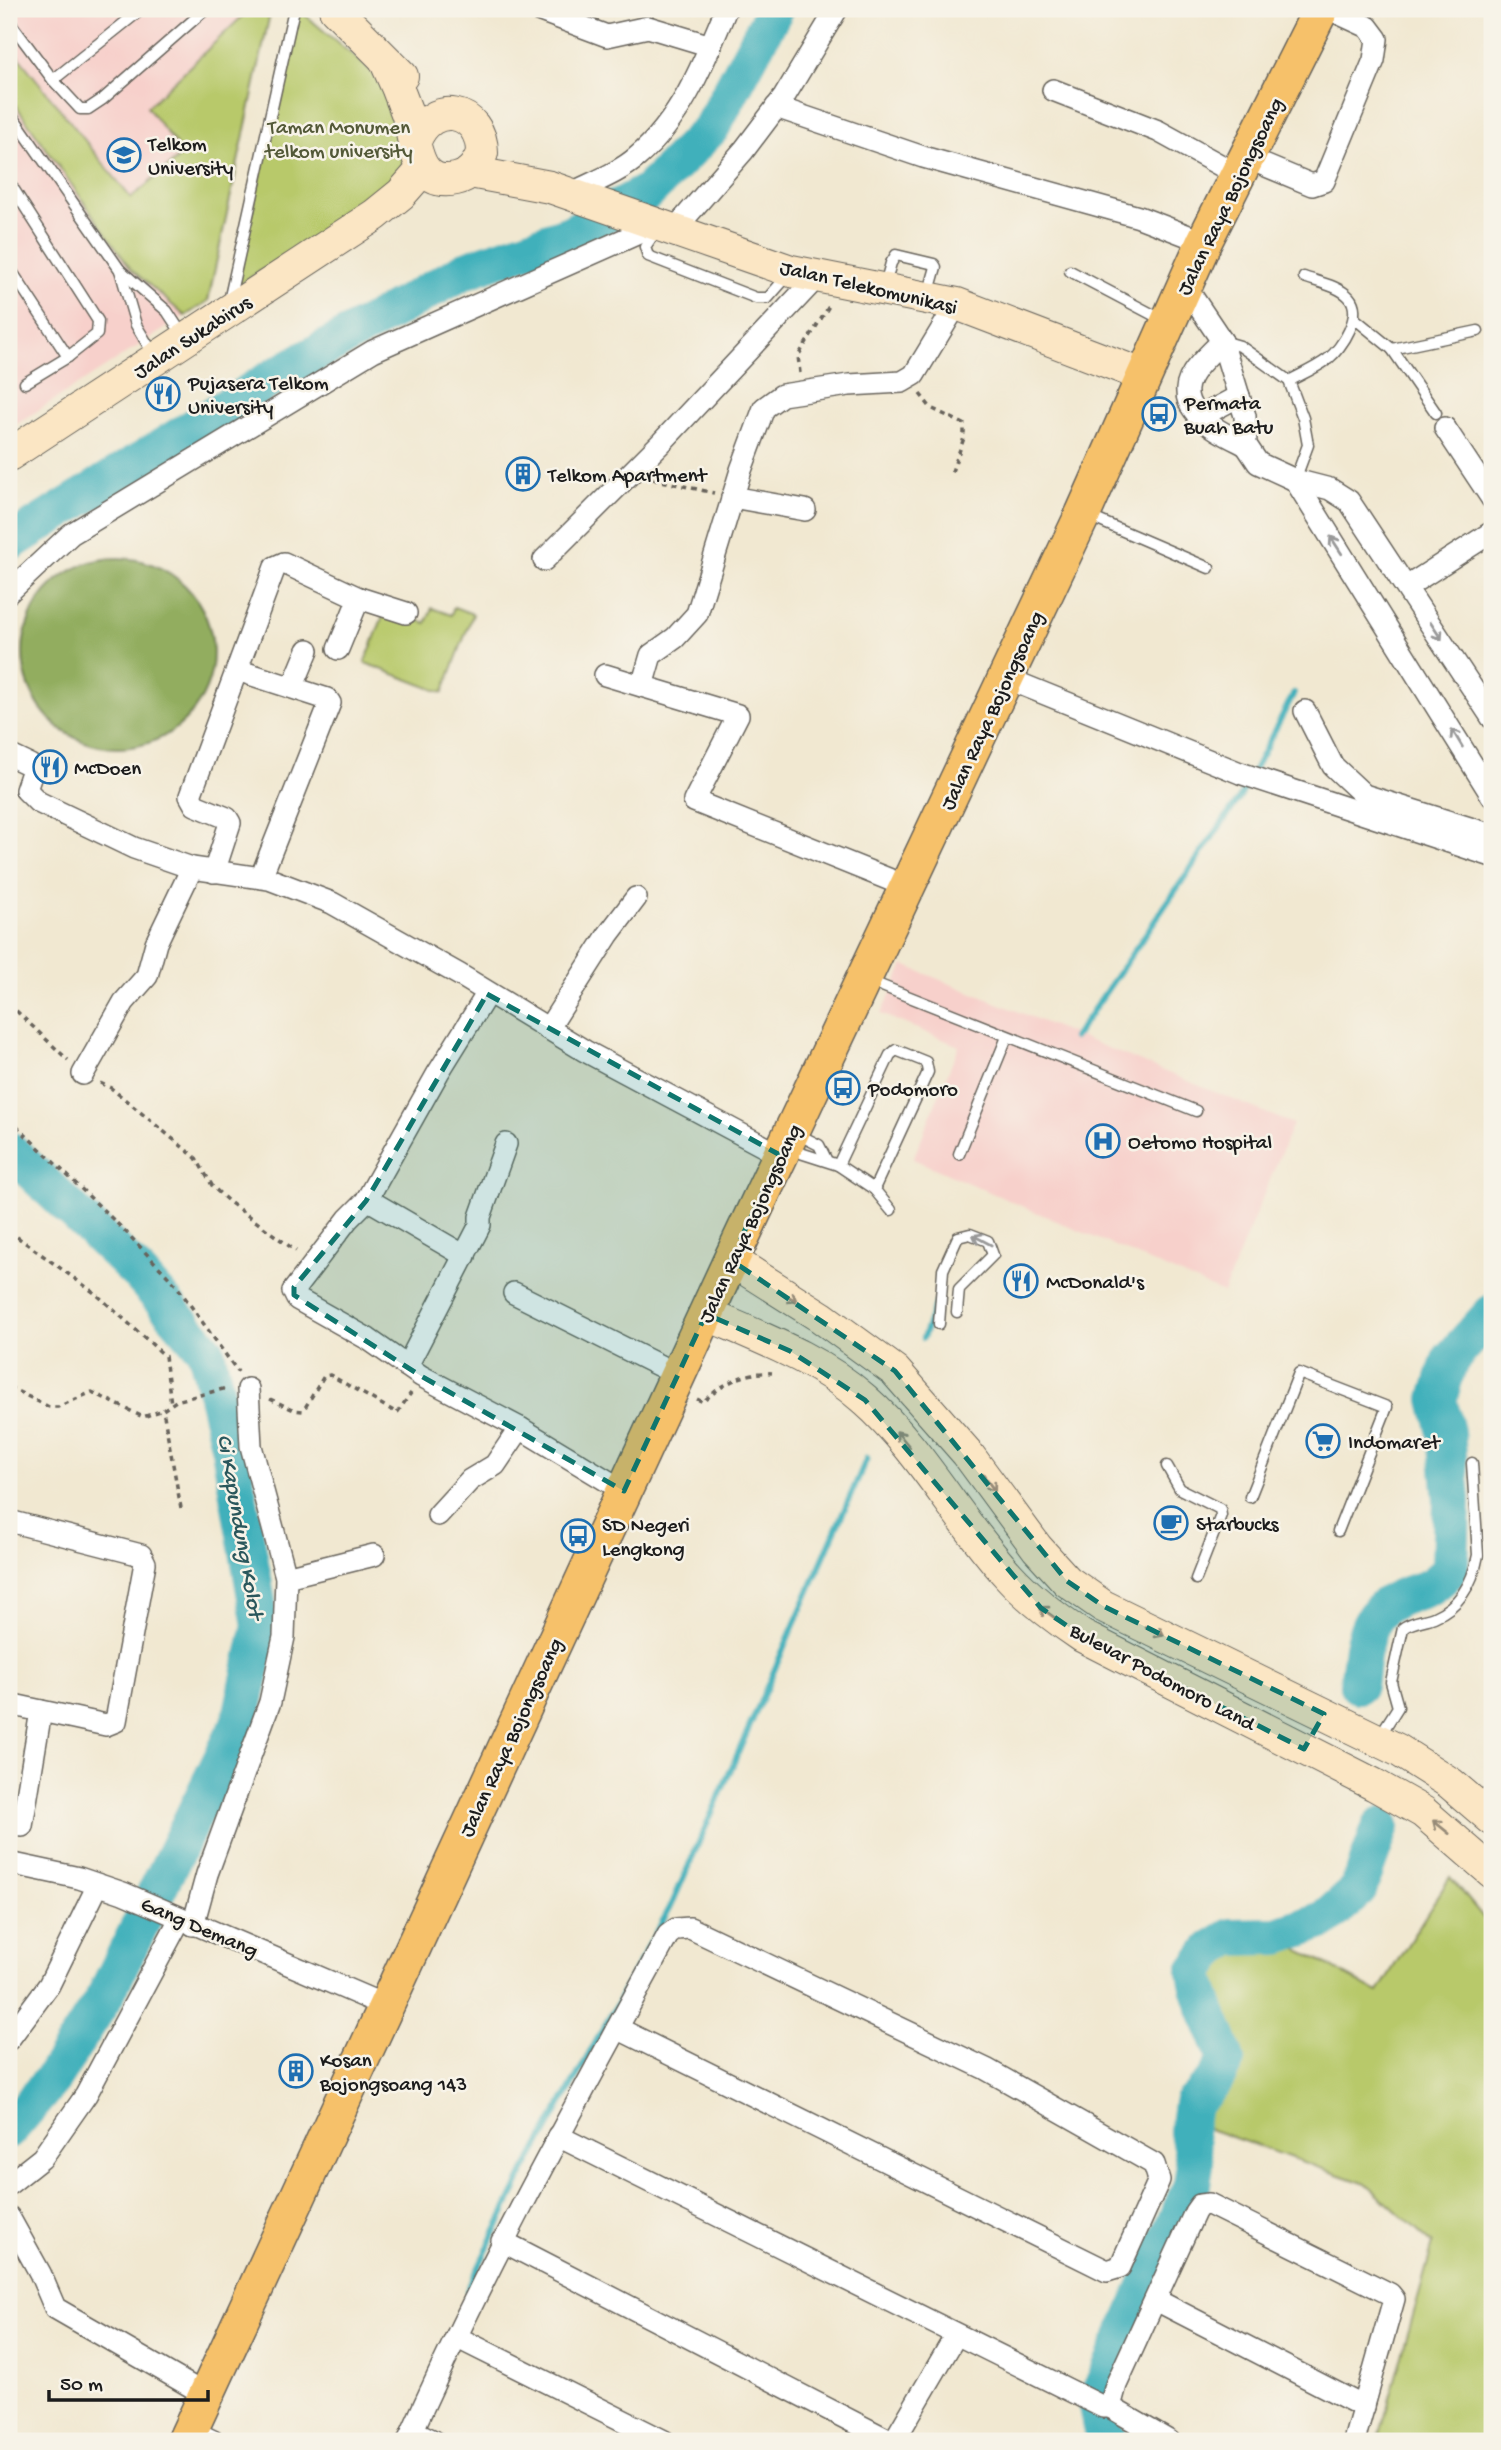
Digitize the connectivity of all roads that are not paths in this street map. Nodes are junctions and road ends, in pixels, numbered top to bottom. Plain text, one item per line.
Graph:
1 (142, 9) edge
2 (206, 9) edge
3 (294, 9) edge
4 (335, 9) edge
5 (535, 9) edge
6 (726, 9) edge
7 (837, 9) edge
8 (1321, 9) edge
9 (1329, 9) edge
10 (9, 21) edge
11 (711, 46) junction
12 (386, 62) junction
13 (53, 80) junction
14 (1053, 90) dead end
15 (776, 107) junction
16 (445, 113) junction
17 (11, 119) edge
18 (482, 142) junction
19 (438, 165) junction
20 (1242, 166) junction
21 (9, 182) edge
22 (572, 195) junction
23 (13, 198) edge
24 (660, 224) junction
25 (1204, 242) junction
26 (9, 267) edge
27 (120, 270) junction
28 (1070, 271) dead end
29 (816, 277) junction
30 (1304, 277) dead end
31 (1185, 286) junction
32 (957, 304) junction
33 (226, 314) junction
34 (1354, 318) junction
35 (1169, 323) junction
36 (1478, 331) dead end
37 (186, 341) junction
38 (1222, 341) junction
39 (1392, 349) junction
40 (68, 357) junction
41 (157, 360) junction
42 (1145, 376) junction
43 (1289, 381) junction
44 (25, 383) dead end
45 (1239, 396) junction
46 (1198, 418) junction
47 (1440, 421) joint
48 (1247, 445) junction
49 (9, 455) edge
50 (1295, 480) junction
51 (732, 497) junction
52 (1492, 499) edge
53 (805, 510) dead end
54 (1083, 514) junction
55 (1492, 532) edge
56 (544, 561) dead end
57 (1209, 568) dead end
58 (1408, 586) junction
59 (9, 592) edge
60 (359, 598) junction
61 (405, 613) dead end
62 (338, 649) dead end
63 (308, 650) dead end
64 (237, 670) junction
65 (605, 675) dead end
66 (1006, 678) junction
67 (293, 686) junction
68 (642, 686) junction
69 (1305, 711) dead end
70 (1492, 718) edge
71 (9, 755) edge
72 (1492, 796) edge
73 (1492, 835) edge
74 (1492, 856) edge
75 (192, 868) junction
76 (215, 872) junction
77 (261, 877) junction
78 (908, 887) junction
79 (636, 898) dead end
80 (864, 979) junction
81 (488, 994) junction
82 (548, 1029) junction
83 (1007, 1037) junction
84 (83, 1074) road end
85 (1196, 1111) dead end
86 (506, 1144) dead end
87 (785, 1144) junction
88 (959, 1154) dead end
89 (826, 1159) junction
90 (838, 1165) junction
91 (874, 1189) junction
92 (367, 1199) junction
93 (891, 1210) dead end
94 (466, 1256) junction
95 (731, 1260) junction
96 (514, 1293) dead end
97 (957, 1312) dead end
98 (706, 1314) junction
99 (939, 1324) dead end
100 (864, 1348) junction
101 (414, 1371) junction
102 (678, 1375) junction
103 (842, 1381) junction
104 (243, 1387) road end
105 (520, 1428) junction
106 (1472, 1463) dead end
107 (1167, 1466) dead end
108 (624, 1491) junction
109 (1250, 1497) dead end
110 (438, 1515) dead end
111 (9, 1521) edge
112 (1338, 1531) dead end
113 (374, 1555) dead end
114 (286, 1577) junction
115 (1196, 1579) dead end
116 (9, 1704) edge
117 (41, 1711) junction
118 (1324, 1714) junction
119 (1377, 1740) junction
120 (1304, 1749) junction
121 (1492, 1819) edge
122 (22, 1826) dead end
123 (9, 1863) edge
124 (1492, 1872) edge
125 (98, 1885) junction
126 (182, 1920) junction
127 (386, 2006) junction
128 (617, 2028) junction
129 (9, 2039) edge
130 (558, 2136) junction
131 (9, 2184) edge
132 (9, 2217) edge
133 (502, 2241) junction
134 (1156, 2300) junction
135 (956, 2334) junction
136 (456, 2337) junction
137 (205, 2395) junction
138 (1100, 2404) junction
139 (1364, 2407) junction
140 (411, 2436) edge
141 (196, 2437) edge
142 (434, 2441) edge
143 (664, 2441) edge
144 (892, 2441) edge
145 (1169, 2441) edge
146 (1354, 2441) edge

1 - 13 lane
2 - 13 lane
3 - 33 lane
4 - 12 street, Jalan Telekomunikasi
5 - 11 street
6 - 11 street
7 - 15 street
8 - 20 main road, Jalan Raya Bojongsoang
9 - 20 street
10 - 13 lane
11 - 22 street
12 - 16 street, Jalan Telekomunikasi
12 - 19 street
14 - 20 street
15 - 24 street
15 - 25 street
16 - 18 street, Jalan Telekomunikasi
16 - 19 street
17 - 27 lane
18 - 19 street
18 - 22 street, Jalan Telekomunikasi
19 - 22 street, Jalan Telekomunikasi
19 - 33 street, Jalan Sukabirus
20 - 25 main road, Jalan Raya Bojongsoang
21 - 23 lane
22 - 24 street, Jalan Telekomunikasi
23 - 40 lane
24 - 29 street, Jalan Telekomunikasi
24 - 59 street
25 - 31 main road, Jalan Raya Bojongsoang
26 - 40 lane
27 - 37 lane
27 - 41 lane
28 - 35 lane
29 - 32 street, Jalan Telekomunikasi
29 - 56 street
30 - 34 lane
31 - 35 main road, Jalan Raya Bojongsoang
31 - 38 street
32 - 42 street, Jalan Telekomunikasi
32 - 51 street
33 - 37 street, Jalan Sukabirus
34 - 39 lane
34 - 43 lane
35 - 42 main road, Jalan Raya Bojongsoang
36 - 39 lane
37 - 41 street, Jalan Sukabirus
38 - 43 lane
38 - 45 street
38 - 46 street
39 - 47 lane
40 - 44 lane
41 - 49 street, Jalan Sukabirus
42 - 54 main road, Jalan Raya Bojongsoang
43 - 50 lane
45 - 46 street
45 - 48 street
46 - 48 street
47 - 52 street
48 - 50 street
50 - 58 street
72 -> 50 street
51 - 53 street
51 - 68 street
54 - 57 lane
54 - 66 main road, Jalan Raya Bojongsoang
55 - 58 street
58 -> 70 street
60 - 61 street
60 - 62 street
60 - 64 street
63 - 67 street
64 - 67 street
64 - 76 street
65 - 68 street
66 - 74 street
66 - 78 main road, Jalan Raya Bojongsoang
67 - 77 street
68 - 78 street
69 - 73 street
71 - 75 street
75 - 76 street
75 - 84 street
76 - 77 street
77 - 81 street
78 - 80 main road, Jalan Raya Bojongsoang
79 - 82 street
80 - 83 lane
80 - 87 main road, Jalan Raya Bojongsoang
81 - 82 street
81 - 92 street
82 - 87 street
83 - 85 lane
83 - 88 lane
86 - 94 street
87 - 89 lane
87 - 89 lane
87 - 95 main road, Jalan Raya Bojongsoang
89 - 90 lane
90 - 91 lane
90 - 91 lane
91 - 93 lane
92 - 94 street
92 - 101 street
94 - 101 street
95 - 98 main road, Jalan Raya Bojongsoang
95 -> 100 street, Bulevar Podomoro Land
96 - 102 street
97 -> 99 lane
98 - 102 main road, Jalan Raya Bojongsoang
98 - 103 street, Bulevar Podomoro Land
100 - 103 street
100 -> 118 street, Bulevar Podomoro Land
101 - 105 street
102 - 108 main road, Jalan Raya Bojongsoang
120 -> 103 street, Bulevar Podomoro Land
104 - 114 street
105 - 108 street
105 - 110 street
106 - 119 lane
107 - 115 lane
108 - 127 main road, Jalan Raya Bojongsoang
109 - 112 lane
111 - 117 street
113 - 114 street
114 - 126 street
116 - 117 street
117 - 122 street
118 - 119 street, Bulevar Podomoro Land
118 - 120 street
119 - 121 street, Bulevar Podomoro Land
124 -> 120 street, Bulevar Podomoro Land
123 - 125 street, Gang Demang
125 - 126 street, Gang Demang
125 - 129 street
126 - 127 street, Gang Demang
126 - 131 street
127 - 137 main road, Jalan Raya Bojongsoang
128 - 128 street
128 - 130 street
130 - 133 street
130 - 135 street
132 - 137 street
133 - 136 street
133 - 144 street
134 - 138 street
134 - 139 street
134 - 139 street
135 - 138 street
135 - 144 street
136 - 140 street
136 - 143 street
137 - 141 main road, Jalan Raya Bojongsoang
138 - 145 street
139 - 146 street
140 - 142 street

